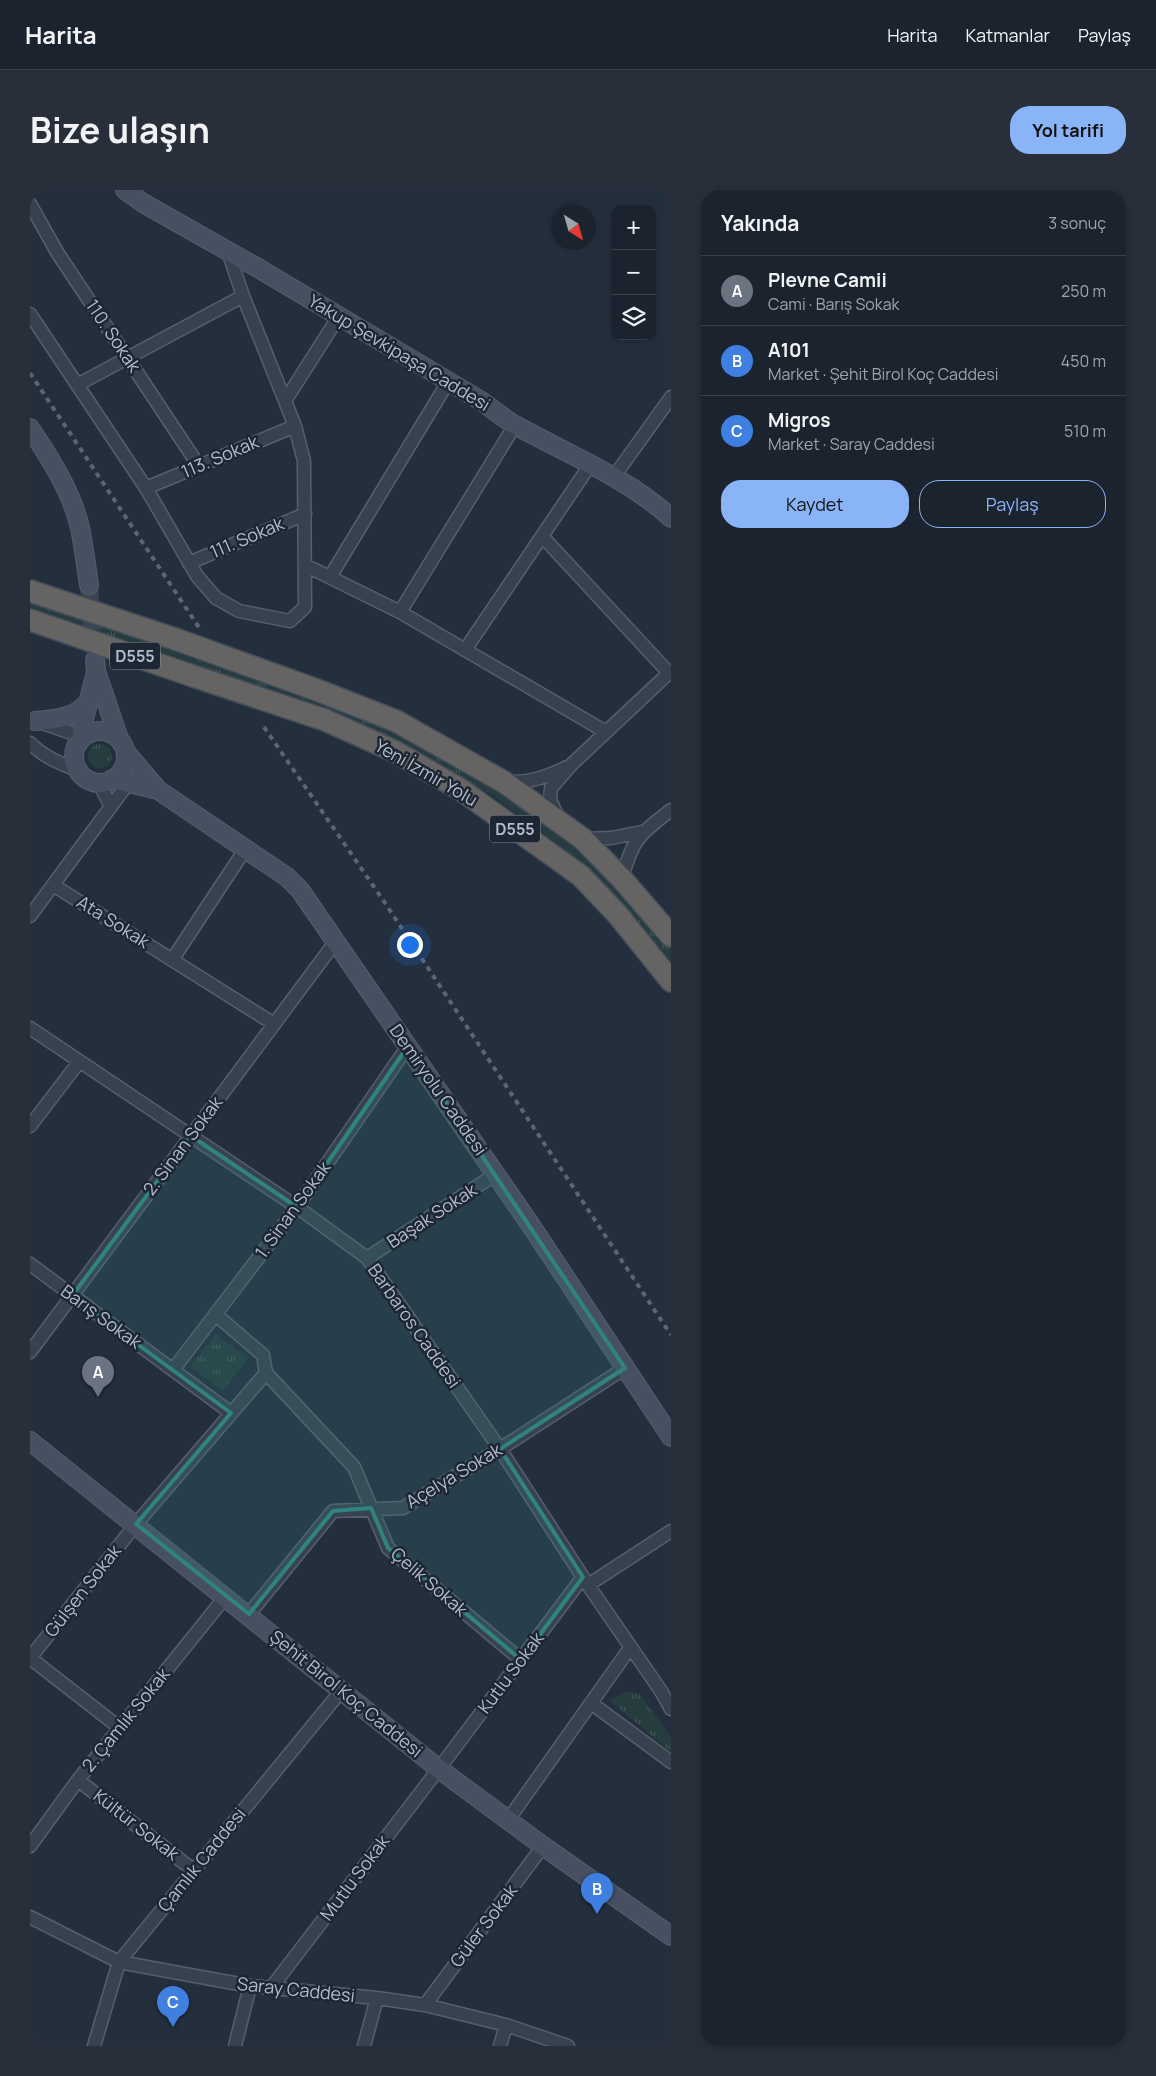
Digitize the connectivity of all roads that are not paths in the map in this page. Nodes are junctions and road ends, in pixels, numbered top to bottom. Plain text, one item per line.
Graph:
1 (125, 190) edge
2 (30, 204) edge
3 (228, 251) junction
4 (244, 296) junction
5 (30, 314) edge
6 (339, 316) junction
7 (128, 358) junction
8 (448, 382) junction
9 (77, 385) junction
10 (671, 397) edge
11 (285, 401) junction
12 (515, 425) junction
13 (295, 426) junction
14 (30, 428) edge
15 (590, 465) junction
16 (199, 466) junction
17 (613, 478) junction
18 (146, 488) junction
19 (305, 514) junction
20 (671, 518) edge
21 (542, 536) junction
22 (189, 563) junction
23 (305, 565) junction
24 (330, 577) junction
25 (88, 586) tunnel mouth
26 (30, 591) edge
27 (400, 612) junction
28 (30, 620) edge
29 (465, 650) junction
30 (670, 672) edge
31 (88, 702) junction
32 (32, 720) edge
33 (606, 732) junction
34 (82, 737) junction
35 (30, 743) edge
36 (122, 745) junction
37 (571, 765) junction
38 (77, 770) junction
39 (114, 782) junction
40 (504, 782) junction
41 (158, 790) junction
42 (111, 807) junction
43 (671, 810) edge
44 (560, 822) junction
45 (642, 832) junction
46 (583, 839) junction
47 (246, 848) junction
48 (622, 880) junction
49 (53, 885) junction
50 (30, 916) edge
51 (671, 936) edge
52 (336, 941) junction
53 (172, 960) junction
54 (671, 981) edge
55 (274, 1024) junction
56 (30, 1028) edge
57 (408, 1046) junction
58 (79, 1062) junction
59 (30, 1126) edge
60 (191, 1136) junction
61 (496, 1174) junction
62 (297, 1207) junction
63 (367, 1258) junction
64 (30, 1264) edge
65 (72, 1296) junction
66 (215, 1314) junction
67 (30, 1352) edge
68 (626, 1368) junction
69 (173, 1370) junction
70 (266, 1373) junction
71 (231, 1413) junction
72 (671, 1437) edge
73 (32, 1448) edge
74 (500, 1449) junction
75 (371, 1508) junction
76 (136, 1524) junction
77 (671, 1531) edge
78 (585, 1581) junction
79 (226, 1596) junction
80 (249, 1614) junction
81 (630, 1648) junction
82 (30, 1658) edge
83 (521, 1660) junction
84 (666, 1688) edge
85 (342, 1690) junction
86 (591, 1703) junction
87 (671, 1709) edge
88 (120, 1728) junction
89 (671, 1762) edge
90 (439, 1769) junction
91 (78, 1780) junction
92 (508, 1820) junction
93 (30, 1846) edge
94 (544, 1846) junction
95 (193, 1870) junction
96 (30, 1917) edge
97 (671, 1936) edge
98 (118, 1962) junction
99 (250, 1986) junction
100 (271, 1988) junction
101 (377, 1998) junction
102 (425, 2005) junction
103 (506, 2025) junction
104 (94, 2046) edge
105 (235, 2046) edge
106 (364, 2046) edge
107 (500, 2046) edge
108 (568, 2046) edge

1 - 3 main road, Yakup Şevkipaşa Caddesi
2 - 7 street, 110. Sokak
3 - 4 street
3 - 6 main road, Yakup Şevkipaşa Caddesi
4 - 7 street
4 - 11 street
5 - 9 street
6 - 8 main road, Yakup Şevkipaşa Caddesi
6 - 11 street
7 - 9 street
7 - 16 street, 110. Sokak
8 - 12 main road, Yakup Şevkipaşa Caddesi
8 - 24 street
9 - 18 street
10 - 17 street
11 - 13 street
12 - 15 main road, Yakup Şevkipaşa Caddesi
12 - 27 street
13 - 16 street, 113. Sokak
13 - 19 street
14 - 25 main road
15 - 17 main road, Yakup Şevkipaşa Caddesi
15 - 21 street
16 - 18 street, 113. Sokak
17 - 20 main road, Yakup Şevkipaşa Caddesi
18 - 22 street
19 - 22 street, 111. Sokak
19 - 23 street
21 - 29 street
21 - 30 street
22 - 23 street
23 - 24 street
24 - 27 street
26 - 40 highway, Yeni İzmir Yolu / D555, bridge
27 - 29 street
28 - 54 highway, Yeni İzmir Yolu / D555, bridge
29 - 33 street
30 - 33 street
31 - 32 main road
31 - 34 main road
31 - 36 main road
32 - 34 street
33 - 37 street
34 - 36 main road
34 - 38 main road
35 - 38 street
36 - 39 main road
36 - 41 main road
37 - 40 street
37 - 44 street
38 - 39 main road
39 - 41 main road
39 - 42 street
39 - 42 street
40 - 44 highway, Yeni İzmir Yolu / D555
41 - 47 main road, Demiryolu Caddesi
42 - 49 street
43 - 45 street
44 - 46 highway, Yeni İzmir Yolu / D555
45 - 46 street
45 - 48 street
46 - 48 highway, Yeni İzmir Yolu / D555
47 - 52 main road, Demiryolu Caddesi
47 - 53 street
48 - 51 highway, Yeni İzmir Yolu / D555
49 - 50 street
49 - 53 street, Ata Sokak
52 - 55 street, 2. Sinan Sokak
52 - 57 main road, Demiryolu Caddesi
53 - 55 street, Ata Sokak
55 - 60 street, 2. Sinan Sokak
56 - 58 street, Barbaros Caddesi
57 - 61 main road, Demiryolu Caddesi
57 - 62 street, 1. Sinan Sokak
58 - 59 street
58 - 60 street, Barbaros Caddesi
60 - 62 street, Barbaros Caddesi
60 - 65 street, 2. Sinan Sokak
61 - 63 street, Başak Sokak
61 - 68 main road, Demiryolu Caddesi
62 - 63 street, Barbaros Caddesi
62 - 66 street, 1. Sinan Sokak
63 - 74 street, Barbaros Caddesi
64 - 65 street, Barış Sokak
65 - 67 street, 2. Sinan Sokak
65 - 69 street, Barış Sokak
66 - 69 street, 1. Sinan Sokak
66 - 70 street
68 - 72 main road, Demiryolu Caddesi
68 - 74 street, Açelya Sokak
69 - 71 street, Barış Sokak
70 - 71 street, Gülşen Sokak
70 - 75 street, Çelik Sokak
71 - 76 street, Gülşen Sokak
73 - 76 main road, Şehit Birol Koç Caddesi
74 - 75 street, Açelya Sokak
74 - 78 street, Barbaros Caddesi
75 - 80 street, Açelya Sokak
75 - 83 street, Çelik Sokak
76 - 79 main road, Şehit Birol Koç Caddesi
76 - 82 street, Gülşen Sokak
77 - 78 street, Kutlu Sokak
78 - 81 street, Barbaros Caddesi
78 - 83 street, Kutlu Sokak
79 - 80 main road, Şehit Birol Koç Caddesi
79 - 88 street, 2. Çamlık Sokak
80 - 85 main road, Şehit Birol Koç Caddesi
81 - 84 street, Barbaros Caddesi
81 - 86 street
82 - 88 street
83 - 90 street, Kutlu Sokak
84 - 87 street, Barbaros Caddesi
85 - 90 main road, Şehit Birol Koç Caddesi
85 - 95 street, Çamlık Caddesi
86 - 89 street
86 - 92 street
88 - 91 street, 2. Çamlık Sokak
90 - 92 main road, Şehit Birol Koç Caddesi
90 - 100 street, Mutlu Sokak
91 - 93 street, 2. Çamlık Sokak
91 - 95 street, Kültür Sokak
92 - 94 main road, Şehit Birol Koç Caddesi
94 - 97 main road, Şehit Birol Koç Caddesi
94 - 102 street, Güler Sokak
95 - 98 street, Çamlık Caddesi
96 - 98 street, Saray Caddesi
98 - 99 street, Saray Caddesi
98 - 104 street, Çamlık Caddesi
99 - 100 street, Saray Caddesi
99 - 105 street
100 - 101 street, Saray Caddesi
101 - 102 street, Saray Caddesi
101 - 106 street
102 - 103 street, Saray Caddesi
103 - 107 street
103 - 108 street, Saray Caddesi

